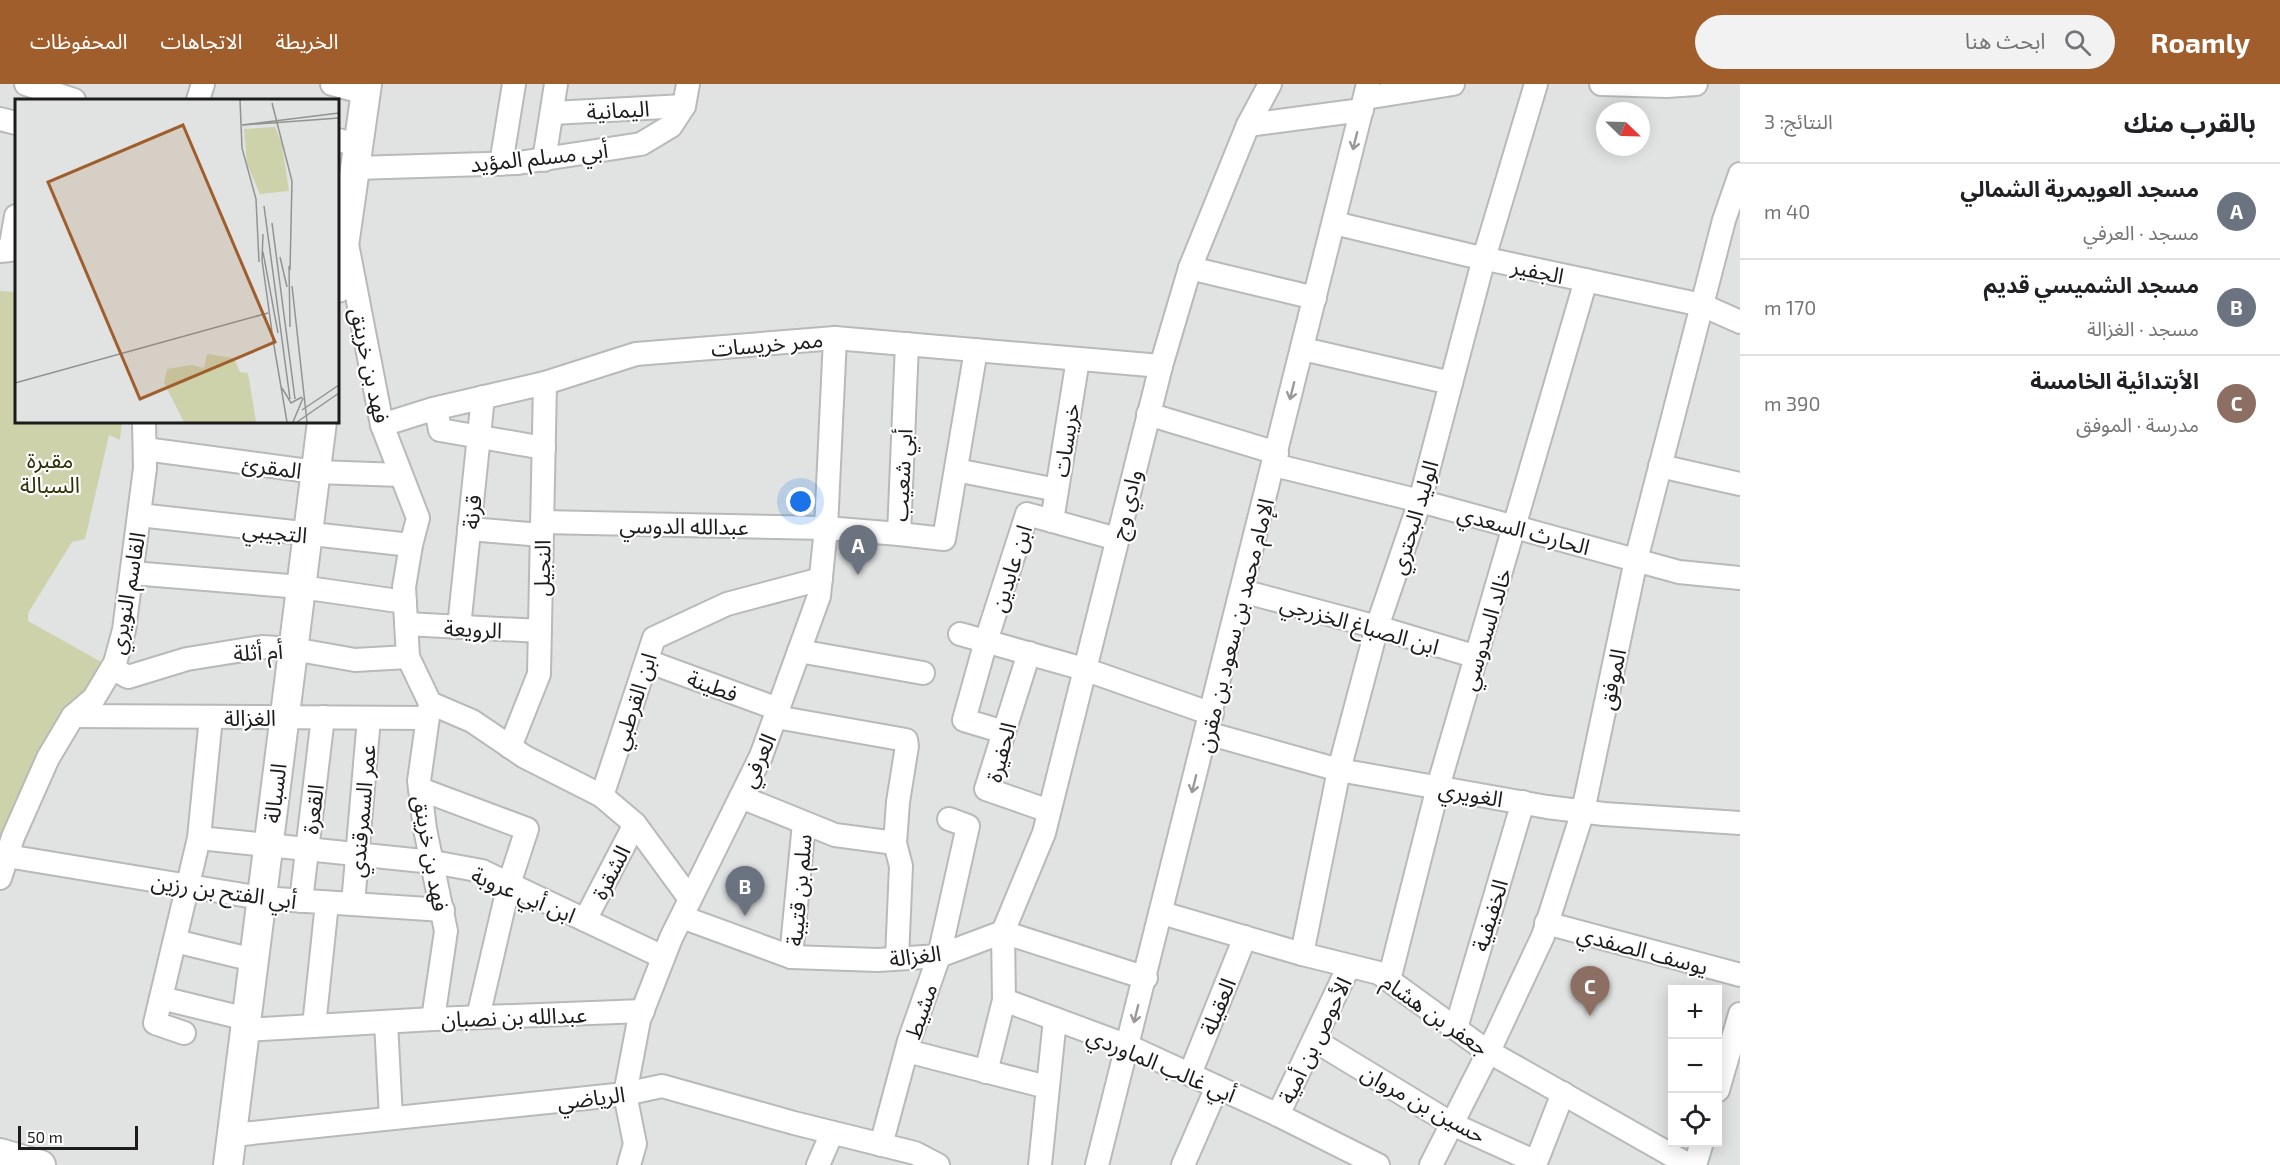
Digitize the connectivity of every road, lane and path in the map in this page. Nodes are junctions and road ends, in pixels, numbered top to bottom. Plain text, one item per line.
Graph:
1 (26, 84) edge
2 (203, 84) edge
3 (332, 84) edge
4 (514, 84) edge
5 (556, 84) edge
6 (688, 84) edge
7 (1270, 84) edge
8 (1453, 84) edge
9 (1536, 84) edge
10 (1601, 84) edge
11 (1696, 84) edge
12 (1668, 85) edge
13 (366, 89) edge
14 (64, 95) edge
15 (1365, 97) edge
16 (198, 99) edge
17 (684, 106) junction
18 (552, 113) junction
19 (0, 119) edge
20 (15, 123) edge
21 (1248, 125) junction
22 (350, 151) edge
23 (544, 160) junction
24 (501, 164) junction
25 (1738, 188) edge
26 (1334, 223) junction
27 (15, 225) edge
28 (342, 247) edge
29 (0, 251) edge
30 (1484, 258) junction
31 (1190, 268) junction
32 (339, 278) edge
33 (1586, 280) junction
34 (1315, 298) junction
35 (1702, 305) junction
36 (1740, 322) edge
37 (835, 338) junction
38 (907, 344) junction
39 (1303, 349) junction
40 (976, 350) junction
41 (1078, 359) junction
42 (1161, 366) junction
43 (545, 383) junction
44 (1451, 383) junction
45 (483, 397) junction
46 (436, 409) junction
47 (1148, 414) junction
48 (144, 423) edge
49 (322, 423) edge
50 (382, 425) junction
51 (479, 437) junction
52 (544, 448) junction
53 (145, 449) junction
54 (1275, 459) junction
55 (1660, 466) junction
56 (956, 470) junction
57 (316, 472) junction
58 (401, 476) junction
59 (1740, 484) edge
60 (1057, 490) junction
61 (1420, 501) junction
62 (139, 515) junction
63 (1052, 521) junction
64 (1515, 527) junction
65 (542, 528) junction
66 (826, 528) junction
67 (469, 529) junction
68 (899, 534) junction
69 (308, 535) junction
70 (1117, 539) junction
71 (411, 545) junction
72 (1636, 560) junction
73 (132, 573) junction
74 (1740, 578) edge
75 (821, 579) junction
76 (301, 587) junction
77 (1242, 591) junction
78 (406, 613) junction
79 (459, 627) junction
80 (1377, 627) junction
81 (540, 631) junction
82 (960, 634) dead end
83 (986, 642) junction
84 (293, 649) junction
85 (799, 651) junction
86 (1029, 653) junction
87 (408, 657) junction
88 (1477, 657) junction
89 (647, 661) junction
90 (112, 668) junction
91 (1084, 669) junction
92 (923, 673) dead end
93 (429, 711) junction
94 (777, 713) junction
95 (73, 716) junction
96 (211, 717) junction
97 (284, 717) junction
98 (323, 717) junction
99 (369, 718) junction
100 (1209, 723) junction
101 (1004, 732) junction
102 (510, 747) junction
103 (1339, 770) junction
104 (1438, 787) junction
105 (420, 789) junction
106 (602, 796) junction
107 (741, 797) junction
108 (1523, 802) junction
109 (1049, 811) junction
110 (1583, 811) junction
111 (949, 819) dead end
112 (804, 823) junction
113 (1740, 823) edge
114 (635, 824) junction
115 (199, 838) junction
116 (895, 843) junction
117 (267, 846) junction
118 (307, 850) junction
119 (358, 855) junction
120 (7, 856) junction
121 (433, 862) junction
122 (0, 878) edge
123 (509, 884) junction
124 (187, 886) junction
125 (261, 898) junction
126 (301, 901) junction
127 (327, 903) junction
128 (354, 904) junction
129 (686, 908) junction
130 (443, 910) junction
131 (1162, 914) junction
132 (585, 920) junction
133 (1546, 923) junction
134 (1003, 932) junction
135 (1245, 938) junction
136 (175, 941) junction
137 (1302, 954) junction
138 (939, 956) junction
139 (663, 957) junction
140 (791, 957) junction
141 (897, 958) junction
142 (254, 960) junction
143 (1349, 966) junction
144 (1740, 975) edge
145 (1146, 978) junction
146 (1389, 980) junction
147 (161, 998) junction
148 (1005, 1000) junction
149 (643, 1011) junction
150 (1740, 1014) edge
151 (478, 1017) junction
152 (433, 1019) junction
153 (1055, 1019) junction
154 (386, 1022) junction
155 (246, 1025) junction
156 (314, 1026) junction
157 (1456, 1028) junction
158 (184, 1033) dead end
159 (1314, 1040) junction
160 (1128, 1046) junction
161 (906, 1051) junction
162 (1489, 1051) junction
163 (986, 1072) junction
164 (1190, 1074) junction
165 (1722, 1076) edge
166 (1217, 1087) junction
167 (1047, 1088) junction
168 (1563, 1093) junction
169 (625, 1094) junction
170 (1278, 1115) junction
171 (391, 1118) junction
172 (1452, 1124) junction
173 (832, 1133) junction
174 (233, 1135) junction
175 (881, 1145) junction
176 (1701, 1147) edge
177 (0, 1153) edge
178 (1345, 1157) edge
179 (1536, 1164) edge
180 (41, 1165) edge
181 (228, 1165) edge
182 (629, 1165) edge
183 (818, 1165) edge
184 (938, 1165) edge
185 (1041, 1165) edge
186 (1097, 1165) edge
187 (1183, 1165) edge
188 (1378, 1165) edge
189 (1431, 1165) edge
190 (1689, 1165) edge
191 (1695, 1165) edge

1 - 14 street
2 - 16 street
3 - 13 street
4 - 24 street
5 - 18 street
6 - 17 street, أبي مسلم المؤيد
7 - 21 street, وادي وج
8 - 15 street
9 - 30 street, الوليد البحتري
10 - 12 street
11 - 12 street
13 - 22 main road
15 - 21 street
15 -> 26 street, الإمام محمد بن سعود بن مقرن
17 - 18 street, اليمانية
17 - 23 street, أبي مسلم المؤيد
18 - 23 street
19 - 20 street
21 - 31 street, وادي وج
22 - 24 street, أبي مسلم المؤيد
22 - 28 main road
23 - 24 street, أبي مسلم المؤيد
25 - 35 street, الموفق
26 - 30 street, الجفير
26 - 34 street, الإمام محمد بن سعود بن مقرن
27 - 29 street
28 - 32 main road
28 - 50 street, فهد بن خرينق
30 - 33 street, الجفير
30 - 44 street, الوليد البحتري
31 - 34 street
31 - 42 street, وادي وج
33 - 35 street, الجفير
33 - 64 street, خالد السدوسي
34 - 39 street, الإمام محمد بن سعود بن مقرن
35 - 36 street, الجفير
35 - 55 street, الموفق
37 - 38 street, ممر خريسات
37 - 43 street, ممر خريسات
37 - 66 street, العرفي
38 - 40 street, ممر خريسات
38 - 68 street, أبي شعيب
39 - 44 street
39 -> 54 street, الإمام محمد بن سعود بن مقرن
40 - 41 street, ممر خريسات
40 - 56 street
41 - 42 street, ممر خريسات
41 - 60 street, خريسات
42 - 47 street, وادي وج
43 - 45 street, ممر خريسات
43 - 52 street, النجيل
44 - 61 street, الوليد البحتري
45 - 46 street, ممر خريسات
45 - 51 street, قرنة
46 - 50 street, ممر خريسات
46 - 51 street
47 - 54 street, الحارث السعدي
47 - 70 street, وادي وج
48 - 53 street, القاسم النويري
49 - 57 main road, السبالة
50 - 58 street, فهد بن خرينق
51 - 52 street
51 - 67 street, قرنة
52 - 65 street, النجيل
53 - 57 street, المقرئ
53 - 62 street, القاسم النويري
54 - 61 street, الحارث السعدي
54 - 77 street, الإمام محمد بن سعود بن مقرن
55 - 59 street
55 - 72 street, الموفق
56 - 60 street
56 - 68 street
57 - 58 street, المقرئ
57 - 69 main road, السبالة
58 - 71 street, فهد بن خرينق
60 - 63 street, خريسات
61 - 64 street, الحارث السعدي
61 - 80 street, الوليد البحتري
62 - 69 street, التجيبي
62 - 73 street, القاسم النويري
63 - 70 street, ابن عابدين
63 - 83 street, ابن عابدين
64 - 72 street, الحارث السعدي
64 - 88 street, خالد السدوسي
65 - 66 street, عبدالله الدوسي
65 - 67 street, عبدالله الدوسي
65 - 81 street, النجيل
66 - 68 street, أبي شعيب
66 - 75 street, العرفي
67 - 79 street, قرنة
69 - 71 street, التجيبي
69 - 76 main road, السبالة
70 - 91 street, وادي وج
71 - 78 street, فهد بن خرينق
72 - 74 street, الحارث السعدي
72 - 110 street, الموفق
73 - 76 street, الرويعة
73 - 90 street, القاسم النويري
75 - 85 street, العرفي
75 - 89 street, ابن القرطبي
76 - 78 street, الرويعة
76 - 84 main road, السبالة
77 - 80 street, ابن الصباغ الخزرجي
77 - 100 street, الإمام محمد بن سعود بن مقرن
78 - 79 street, الرويعة
78 - 87 street, فهد بن خرينق
79 - 81 street, الرويعة
80 - 88 street, ابن الصباغ الخزرجي
80 - 103 street, الوليد البحتري
81 - 102 street, النجيل
82 - 83 street, الغويري
83 - 86 street, الغويري
83 - 101 street
84 - 87 street, أم أثلة
84 - 90 street, أم أثلة
84 - 97 main road, السبالة
85 - 92 street
85 - 94 street, العرفي
86 - 91 street, الغويري
86 - 101 street, الحفيرة
87 - 93 street, فهد بن خرينق
88 - 104 street, خالد السدوسي
89 - 94 street, فطينة
89 - 106 street, ابن القرطبي
90 - 95 street, القاسم النويري
91 - 100 street, الغويري
91 - 109 street, وادي وج
93 - 99 street, الغزالة
93 - 102 street, الغزالة
93 - 105 street, فهد بن خرينق
94 - 107 street, العرفي
94 - 116 street, فطينة
95 - 96 street, الغزالة
95 - 120 street, القاسم النويري
96 - 97 street, الغزالة
96 - 115 street
97 - 98 street, الغزالة
97 - 117 main road, السبالة
98 - 99 street, الغزالة
98 - 118 street, القعرة
99 - 119 street, عمر السمرقندي
100 - 103 street, الغويري
100 -> 131 street, الإمام محمد بن سعود بن مقرن
101 - 109 street, الحفيرة
102 - 106 street, الغزالة
103 - 104 street, الغويري
103 - 137 street, الوليد البحتري
104 - 108 street, الغويري
104 - 146 street, خالد السدوسي
105 - 121 street, فهد بن خرينق
105 - 123 street
106 - 114 street, الغزالة
107 - 112 street
107 - 129 street, العرفي
108 - 110 street, الغويري
108 - 157 street, الخفيفية
109 - 134 street, وادي وج
110 - 113 street, الغويري
110 - 133 street, الموفق
111 - 138 street, مشيط
112 - 116 street
112 - 140 street, سلم بن قتيبة
114 - 129 street, الغزالة
114 - 132 street, الشقرة
115 - 117 street, ابن أبي عروبة
115 - 124 street
116 - 141 street
117 - 118 street, ابن أبي عروبة
117 - 125 main road, السبالة
118 - 119 street, ابن أبي عروبة
118 - 126 street, القعرة
119 - 121 street, ابن أبي عروبة
119 - 128 street, عمر السمرقندي
120 - 122 street, القاسم النويري
120 - 124 street, أبي الفتح بن رزين
121 - 123 street, ابن أبي عروبة
121 - 130 street, فهد بن خرينق
123 - 132 street, ابن أبي عروبة
123 - 151 street
124 - 125 street, أبي الفتح بن رزين
124 - 136 street
125 - 126 street, أبي الفتح بن رزين
125 - 142 main road, السبالة
126 - 127 street, أبي الفتح بن رزين
127 - 128 street, أبي الفتح بن رزين
127 - 156 street
128 - 130 street, أبي الفتح بن رزين
129 - 139 street, العرفي
129 - 140 street, الغزالة
130 - 152 street, فهد بن خرينق
131 - 135 street, جعفر بن هشام
131 - 145 street, الإمام محمد بن سعود بن مقرن
132 - 139 street, ابن أبي عروبة
133 - 144 street, يوسف الصفدي
133 - 162 street, الموفق
134 - 138 street, الغزالة
134 - 145 street
134 - 148 street
135 - 137 street, جعفر بن هشام
135 - 164 street, العقيلة
136 - 142 street
136 - 147 street
137 - 143 street, جعفر بن هشام
138 - 141 street, الغزالة
138 - 161 street, مشيط
139 - 149 street, العرفي
140 - 141 street, الغزالة
142 - 155 main road, السبالة
143 - 146 street, جعفر بن هشام
143 - 159 street, الأحوص بن أمية
145 -> 160 street, الإمام محمد بن سعود بن مقرن
146 - 157 street, جعفر بن هشام
147 - 155 street, عبدالله بن نصبان
147 - 158 street
148 - 153 street, أبي غالب الماوردي
148 - 163 street
149 - 151 street, عبدالله بن نصبان
149 - 169 street, العرفي
150 - 165 street
151 - 152 street, عبدالله بن نصبان
152 - 154 street, عبدالله بن نصبان
153 - 160 street, أبي غالب الماوردي
153 - 167 street
154 - 156 street, عبدالله بن نصبان
154 - 171 street
155 - 156 street, عبدالله بن نصبان
155 - 174 main road, السبالة
157 - 162 street, جعفر بن هشام
159 - 170 street, الأحوص بن أمية
159 - 172 street, حسين بن مروان
160 - 164 street, أبي غالب الماوردي
160 - 186 street, الإمام محمد بن سعود بن مقرن
161 - 163 street
161 - 175 street, مشيط
162 - 168 street, جعفر بن هشام
162 - 172 street, الموفق
163 - 167 street
164 - 166 street, أبي غالب الماوردي
166 - 170 street, أبي غالب الماوردي
166 - 187 street
167 - 185 street
168 - 179 street
168 - 190 street, جعفر بن هشام
169 - 171 street, الرياضي
169 - 173 street, الرياضي
169 - 182 street, العرفي
170 - 178 street, أبي غالب الماوردي
171 - 174 street, الرياضي
172 - 179 street, حسين بن مروان
172 - 189 street, الموفق
173 - 175 street, الرياضي
173 - 183 street
174 - 181 main road, السبالة
175 - 184 street, الرياضي
176 - 191 street
177 - 180 main road
178 - 188 street, أبي غالب الماوردي

